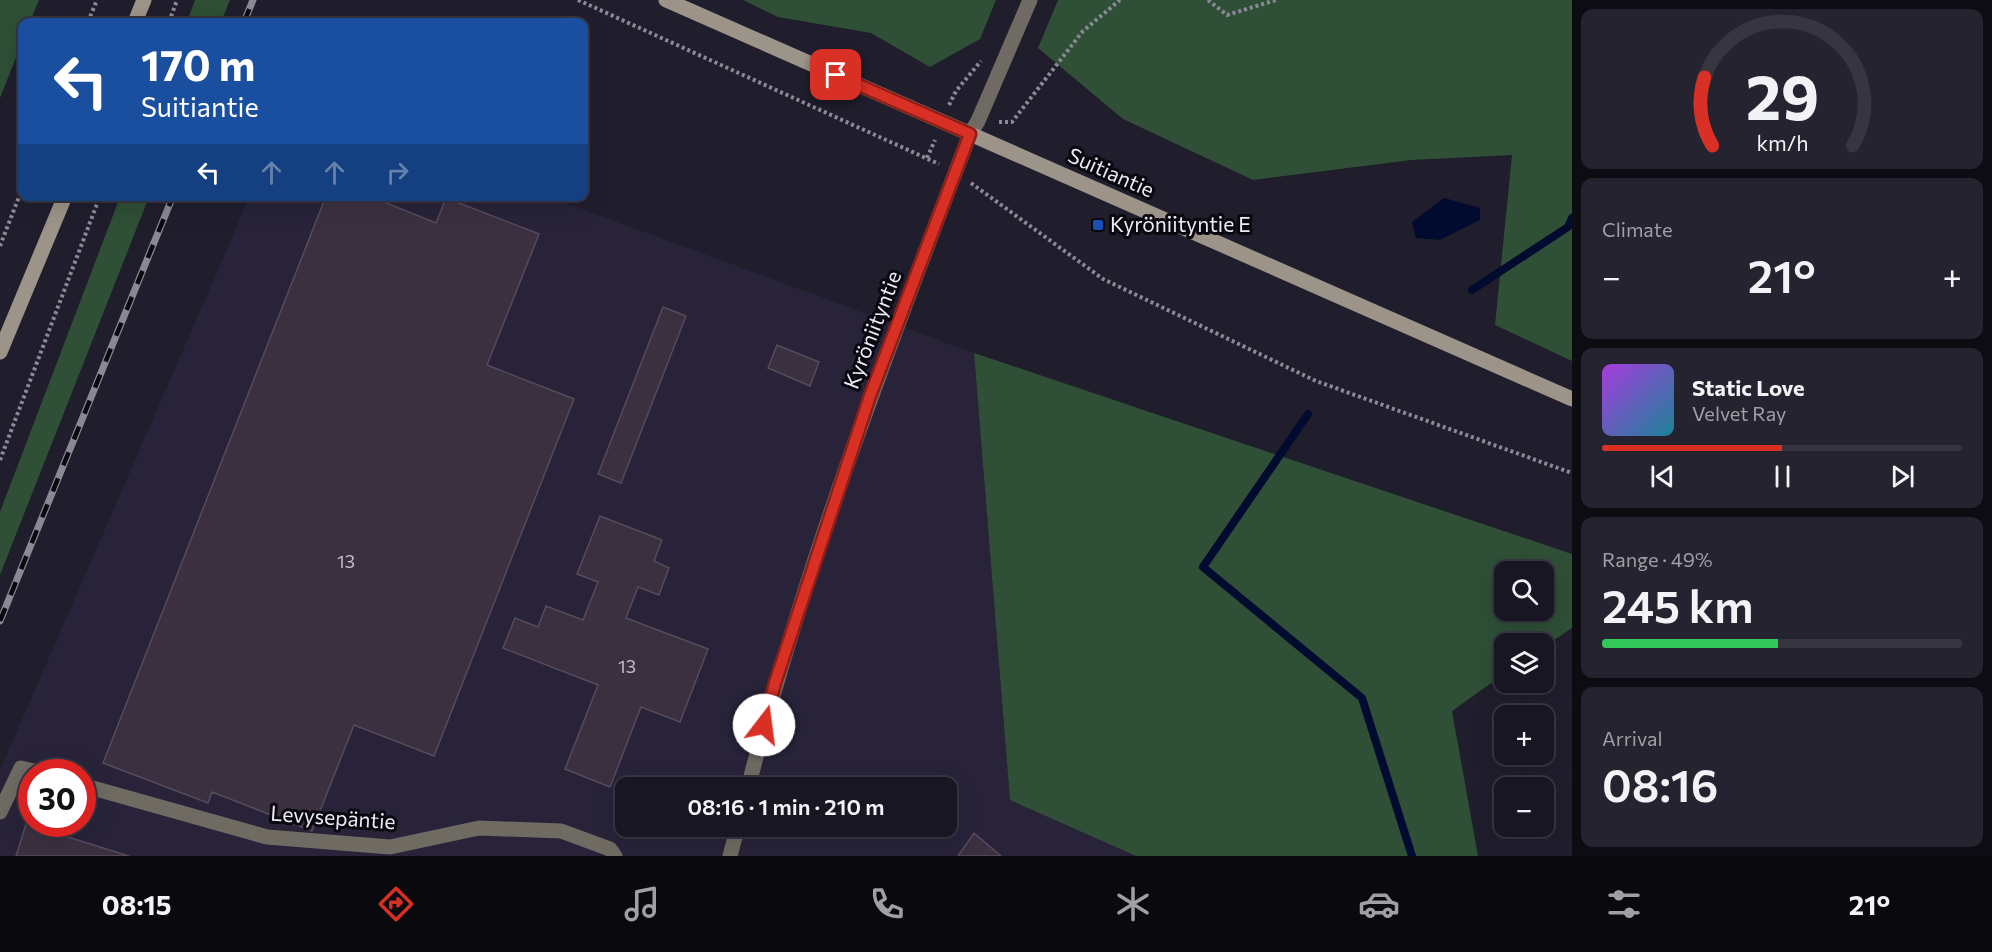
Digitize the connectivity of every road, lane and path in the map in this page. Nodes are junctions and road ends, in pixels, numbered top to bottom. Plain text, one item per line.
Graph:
1 (97, 0) edge
2 (144, 0) edge
3 (177, 0) edge
4 (578, 0) edge
5 (666, 0) edge
6 (1030, 0) edge
7 (1120, 0) edge
8 (1208, 0) edge
9 (1276, 0) edge
10 (90, 18) edge
11 (137, 18) edge
12 (170, 18) edge
13 (983, 59) dead end
14 (942, 122) junction
15 (1012, 122) dead end
16 (970, 134) junction
17 (927, 158) junction
18 (956, 172) junction
19 (18, 199) edge
20 (63, 201) edge
21 (98, 201) edge
22 (0, 246) edge
23 (0, 352) edge
24 (1572, 399) edge
25 (0, 460) edge
26 (1572, 472) edge
27 (18, 774) edge
28 (751, 777) edge
29 (96, 789) edge
30 (0, 813) edge
31 (735, 837) edge
32 (615, 856) edge
33 (730, 856) edge

1 - 10 path
2 - 11 main road
3 - 12 path
4 - 17 path
5 - 14 main road, Suitiantie
6 - 16 street, Kyröniityntie
7 - 15 path
8 - 9 path
13 - 14 path
14 - 16 main road, Suitiantie
14 - 17 path
16 - 18 street, Kyröniityntie
16 - 24 main road, Suitiantie
17 - 18 path
18 - 26 path
18 - 28 street, Kyröniityntie
19 - 22 path
20 - 23 main road
21 - 25 path
27 - 30 street
29 - 32 street, Levysepäntie
31 - 33 street

